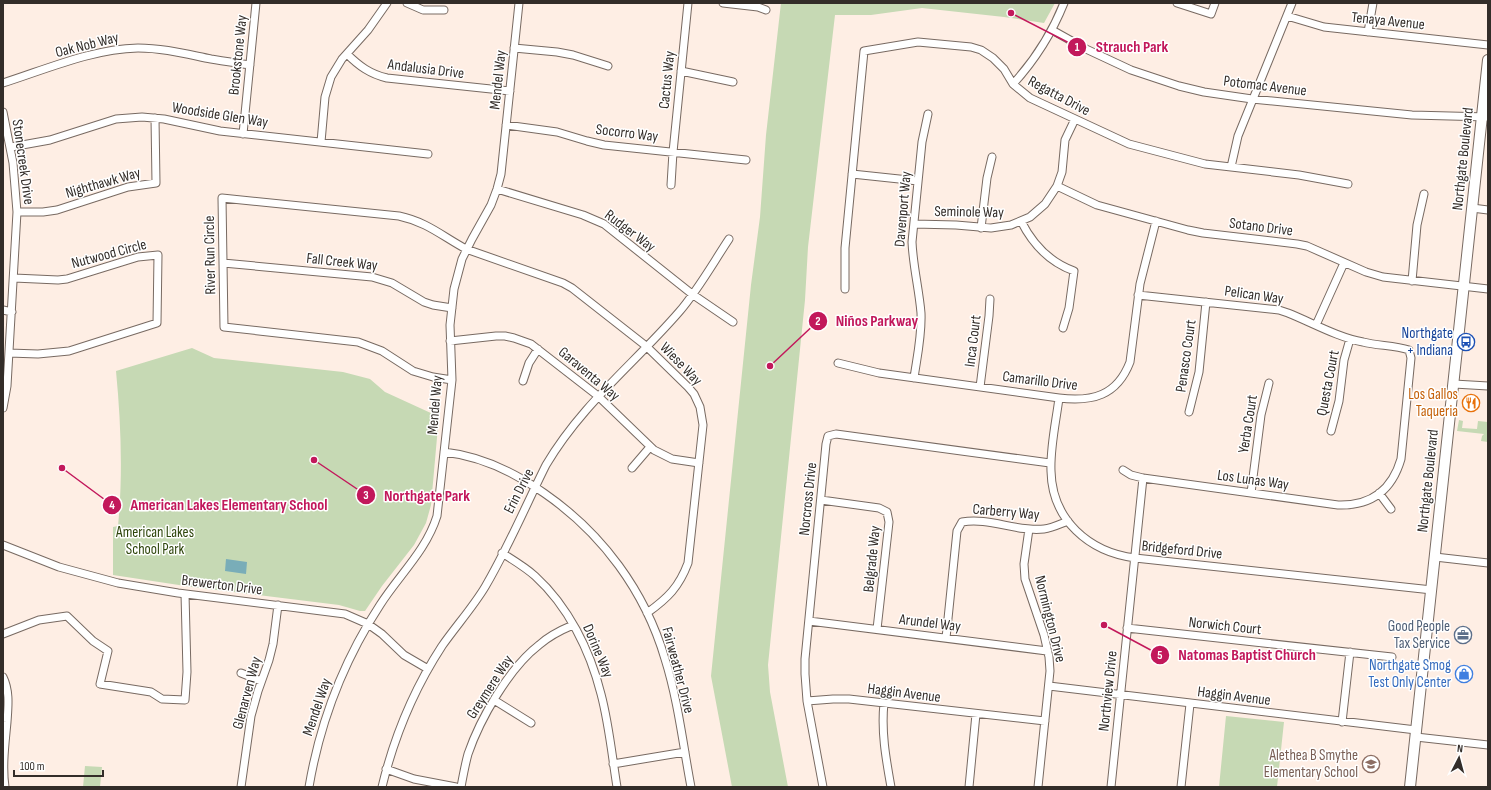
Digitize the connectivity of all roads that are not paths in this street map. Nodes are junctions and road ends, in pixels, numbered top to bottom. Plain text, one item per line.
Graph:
1 (256, 3) edge
2 (387, 3) edge
3 (407, 3) edge
4 (519, 3) edge
5 (688, 3) edge
6 (723, 3) edge
7 (1064, 3) edge
8 (1177, 3) edge
9 (1215, 3) edge
10 (1292, 3) edge
11 (1374, 3) edge
12 (748, 4) edge
13 (444, 10) dead end
14 (766, 10) dead end
15 (1287, 16) junction
16 (1052, 30) junction
17 (1368, 32) junction
18 (1488, 45) edge
19 (514, 48) junction
20 (347, 54) junction
21 (1488, 60) edge
22 (250, 65) junction
23 (608, 66) dead end
24 (681, 71) junction
25 (733, 82) dead end
26 (3, 83) edge
27 (1014, 84) junction
28 (510, 91) junction
29 (1252, 99) junction
30 (3, 112) edge
31 (928, 114) dead end
32 (1485, 117) edge
33 (155, 118) junction
34 (1074, 119) junction
35 (506, 125) junction
36 (243, 134) junction
37 (321, 142) junction
38 (11, 147) junction
39 (673, 152) junction
40 (428, 154) dead end
41 (992, 157) dead end
42 (746, 160) dead end
43 (1231, 166) junction
44 (852, 174) junction
45 (918, 181) junction
46 (672, 184) dead end
47 (1348, 184) dead end
48 (1057, 186) junction
49 (497, 189) junction
50 (1424, 194) dead end
51 (1472, 208) junction
52 (1488, 210) edge
53 (17, 212) junction
54 (1021, 221) junction
55 (1156, 221) junction
56 (914, 224) junction
57 (981, 228) junction
58 (729, 239) dead end
59 (466, 249) junction
60 (223, 263) junction
61 (1344, 263) junction
62 (14, 278) junction
63 (1412, 280) junction
64 (1464, 286) junction
65 (845, 289) dead end
66 (1488, 289) edge
67 (692, 294) junction
68 (1138, 295) junction
69 (990, 299) dead end
70 (1206, 302) junction
71 (452, 308) junction
72 (3, 310) edge
73 (12, 312) junction
74 (733, 322) dead end
75 (1316, 325) junction
76 (1063, 328) dead end
77 (1350, 339) junction
78 (450, 341) junction
79 (646, 346) junction
80 (538, 349) junction
81 (1409, 350) joint
82 (9, 353) junction
83 (838, 363) dead end
84 (914, 378) junction
85 (452, 380) junction
86 (523, 381) dead end
87 (1269, 383) dead end
88 (1454, 384) junction
89 (5, 386) edge
90 (1488, 386) edge
91 (980, 387) junction
92 (598, 396) junction
93 (1059, 398) junction
94 (3, 408) edge
95 (1189, 412) dead end
96 (1332, 431) dead end
97 (650, 447) junction
98 (444, 452) junction
99 (700, 463) junction
100 (1050, 463) junction
101 (632, 468) dead end
102 (1123, 470) dead end
103 (1143, 478) junction
104 (535, 487) junction
105 (1251, 493) junction
106 (1379, 493) junction
107 (821, 500) junction
108 (1391, 509) dead end
109 (1068, 521) junction
110 (1029, 529) junction
111 (3, 545) edge
112 (502, 553) junction
113 (1435, 557) junction
114 (1135, 558) junction
115 (1488, 563) edge
116 (1432, 590) junction
117 (185, 594) junction
118 (278, 605) junction
119 (647, 613) junction
120 (809, 621) junction
121 (368, 624) junction
122 (573, 625) junction
123 (1127, 628) junction
124 (877, 630) junction
125 (3, 634) edge
126 (946, 638) junction
127 (1047, 650) junction
128 (1350, 652) junction
129 (1392, 657) dead end
130 (428, 669) junction
131 (241, 673) dead end
132 (3, 677) edge
133 (261, 681) junction
134 (1049, 686) junction
135 (1120, 696) junction
136 (494, 700) junction
137 (807, 702) junction
138 (884, 703) junction
139 (1190, 704) junction
140 (976, 714) junction
141 (1045, 722) junction
142 (1342, 722) junction
143 (531, 723) dead end
144 (1416, 734) junction
145 (1488, 745) edge
146 (685, 752) junction
147 (613, 764) junction
148 (386, 770) junction
149 (5, 787) edge
150 (241, 787) edge
151 (309, 787) edge
152 (382, 787) edge
153 (456, 787) edge
154 (461, 787) edge
155 (617, 787) edge
156 (691, 787) edge
157 (823, 787) edge
158 (891, 787) edge
159 (968, 787) edge
160 (1038, 787) edge
161 (1111, 787) edge
162 (1181, 787) edge
163 (1410, 787) edge

1 - 22 street, Brookstone Way
2 - 20 street
3 - 13 street
4 - 19 street, Mendel Way
5 - 24 street, Cactus Way
6 - 12 street
7 - 16 street
8 - 9 street
10 - 15 street
11 - 17 street
12 - 14 street
15 - 17 street, Tenaya Avenue
15 - 29 street
16 - 27 street
16 - 29 street, Potomac Avenue
17 - 18 street, Tenaya Avenue
19 - 23 street
19 - 28 street, Mendel Way
20 - 28 street, Andalusia Drive
20 - 37 street
21 - 32 main road, Northgate Boulevard
22 - 26 street, Oak Nob Way
22 - 36 street, Brookstone Way
24 - 25 street
24 - 39 street, Cactus Way
27 - 34 street, Regatta Drive
27 - 44 street, Regatta Drive
28 - 35 street, Mendel Way
29 - 32 street, Potomac Avenue
29 - 43 street
30 - 38 street, Stonecreek Drive
31 - 45 street, Davenport Way
32 - 51 main road, Northgate Boulevard
33 - 36 street, Woodside Glen Way
33 - 38 street, Woodside Glen Way
33 - 53 street, Nighthawk Way
34 - 43 street, Regatta Drive
34 - 48 street, Seminole Way
35 - 39 street, Socorro Way
35 - 49 street, Mendel Way
36 - 37 street, Woodside Glen Way
37 - 40 street, Woodside Glen Way
38 - 53 street, Stonecreek Drive
39 - 42 street, Socorro Way
39 - 46 street, Cactus Way
41 - 57 street
43 - 47 street, Regatta Drive
44 - 45 street
44 - 65 street, Regatta Drive
45 - 56 street, Davenport Way
48 - 54 street, Seminole Way
48 - 55 street, Sotano Drive
49 - 59 street, Mendel Way
49 - 67 street, Rudger Way
50 - 63 street
51 - 52 street
51 - 64 main road, Northgate Boulevard
53 - 62 street, Stonecreek Drive
54 - 57 street, Seminole Way
54 - 76 street
55 - 61 street, Sotano Drive
55 - 68 street, Camarillo Drive
56 - 57 street, Seminole Way
56 - 84 street, Davenport Way
58 - 67 street, Erin Drive
59 - 60 street, River Run Circle
59 - 71 street, Mendel Way
59 - 79 street, Wiese Way
60 - 71 street, Fall Creek Way
60 - 85 street, River Run Circle
61 - 63 street, Sotano Drive
61 - 75 street
62 - 73 street, Stonecreek Drive
62 - 82 street, Nutwood Circle
63 - 64 street, Sotano Drive
64 - 66 street, Sotano Drive
64 - 88 main road, Northgate Boulevard
67 - 74 street, Rudger Way
67 - 79 street, Erin Drive
68 - 70 street, Pelican Way
68 - 93 street, Camarillo Drive
69 - 91 street, Inca Court
70 - 75 street, Pelican Way
70 - 95 street, Penasco Court
71 - 78 street, Mendel Way
72 - 73 street
73 - 82 street, Stonecreek Drive
75 - 77 street, Pelican Way
77 - 81 street, Pelican Way
77 - 96 street, Questa Court
78 - 80 street, Garaventa Way
78 - 85 street, Mendel Way
79 - 92 street, Erin Drive
79 - 99 street, Wiese Way
80 - 86 street
80 - 92 street, Garaventa Way
81 - 106 street, Los Lunas Way
82 - 89 street, Stonecreek Drive
83 - 84 street, Camarillo Drive
84 - 91 street, Camarillo Drive
85 - 98 street, Mendel Way
87 - 105 street, Yerba Court
88 - 90 street
88 - 113 main road, Northgate Boulevard
89 - 94 street, Stonecreek Drive
91 - 93 street, Camarillo Drive
92 - 97 street, Garaventa Way
92 - 104 street, Erin Drive
93 - 100 street, Bridgeford Drive
97 - 99 street, Garaventa Way
97 - 101 street
98 - 104 street, Fairweather Drive
98 - 121 street, Mendel Way
99 - 119 street, Wiese Way
100 - 107 street, Norcross Drive
100 - 109 street, Bridgeford Drive
102 - 103 street, Los Lunas Way
103 - 105 street, Los Lunas Way
103 - 114 street, Northview Drive
104 - 112 street, Erin Drive
104 - 119 street, Fairweather Drive
105 - 106 street, Los Lunas Way
106 - 108 street
107 - 120 street, Norcross Drive
107 - 124 street, Belgrade Way
109 - 110 street, Carberry Way
109 - 114 street, Bridgeford Drive
110 - 126 street, Carberry Way
110 - 127 street, Normington Drive
111 - 117 street, Brewerton Drive
112 - 122 street, Dorine Way
112 - 130 street, Erin Drive
113 - 115 street
113 - 116 main road, Northgate Boulevard
114 - 116 street, Bridgeford Drive
114 - 123 street, Northview Drive
116 - 144 main road, Northgate Boulevard
117 - 118 street, Brewerton Drive
117 - 125 street
118 - 121 street, Brewerton Drive
118 - 133 street, Glenarven Way
119 - 146 street, Fairweather Drive
120 - 124 street, Arundel Way
120 - 137 street, Norcross Drive
121 - 130 street, Brewerton Drive
121 - 151 street, Mendel Way
122 - 136 street, Greymere Way
122 - 147 street, Dorine Way
123 - 128 street, Norwich Court
123 - 135 street, Northview Drive
124 - 126 street, Arundel Way
126 - 127 street, Arundel Way
127 - 134 street, Normington Drive
128 - 129 street, Norwich Court
128 - 142 street
130 - 148 street, Erin Drive
131 - 133 street
132 - 149 street
133 - 150 street, Glenarven Way
134 - 135 street, Haggin Avenue
134 - 141 street, Normington Drive
135 - 139 street, Haggin Avenue
135 - 161 street, Northview Drive
136 - 143 street
136 - 154 street, Greymere Way
137 - 138 street, Haggin Avenue
137 - 157 street, Norcross Drive
138 - 140 street, Haggin Avenue
138 - 158 street
139 - 142 street, Haggin Avenue
139 - 162 street
140 - 141 street, Haggin Avenue
140 - 159 street
141 - 160 street, Normington Drive
142 - 144 street, Haggin Avenue
144 - 145 street, Haggin Avenue
144 - 163 main road, Northgate Boulevard
146 - 147 street
146 - 156 street, Fairweather Drive
147 - 155 street, Dorine Way
148 - 152 street, Erin Drive
148 - 153 street

